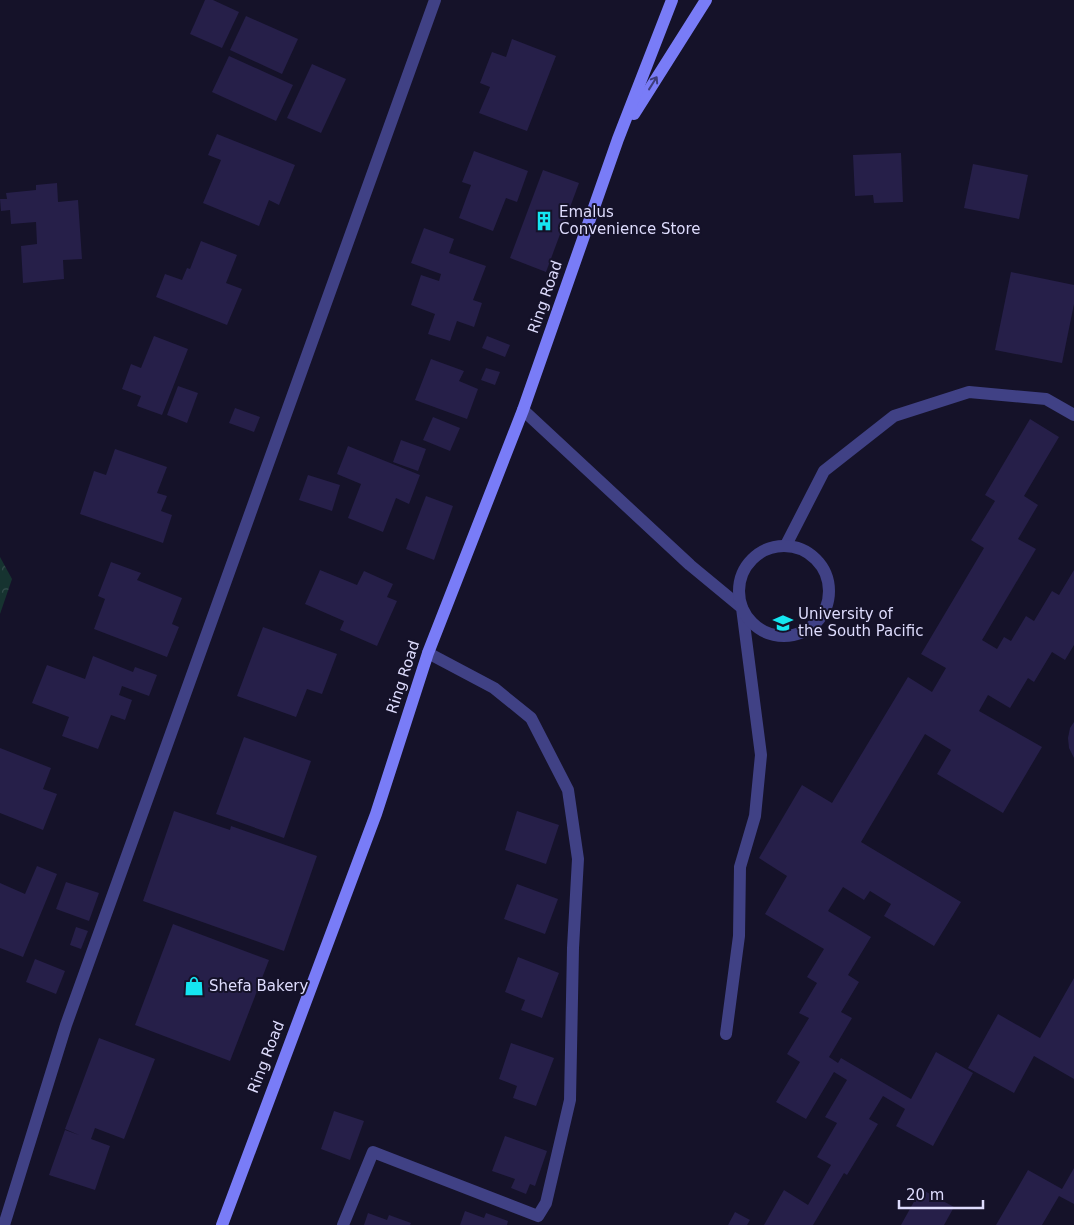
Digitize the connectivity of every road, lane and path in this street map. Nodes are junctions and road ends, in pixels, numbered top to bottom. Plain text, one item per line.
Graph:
1 (435, 0) edge
2 (672, 0) edge
3 (706, 0) edge
4 (618, 140) junction
5 (523, 410) junction
6 (1074, 415) edge
7 (786, 545) junction
8 (742, 608) junction
9 (428, 652) junction
10 (726, 1034) dead end
11 (4, 1225) edge
12 (222, 1225) edge
13 (343, 1225) edge

1 - 11 street
2 - 4 main road, Ring Road
4 -> 3 main road, Ring Road
4 - 5 main road, Ring Road
5 - 8 street
5 - 9 main road, Ring Road
6 - 7 street
7 - 8 street
7 - 8 street
8 - 10 street
9 - 12 main road, Ring Road
9 - 13 street

